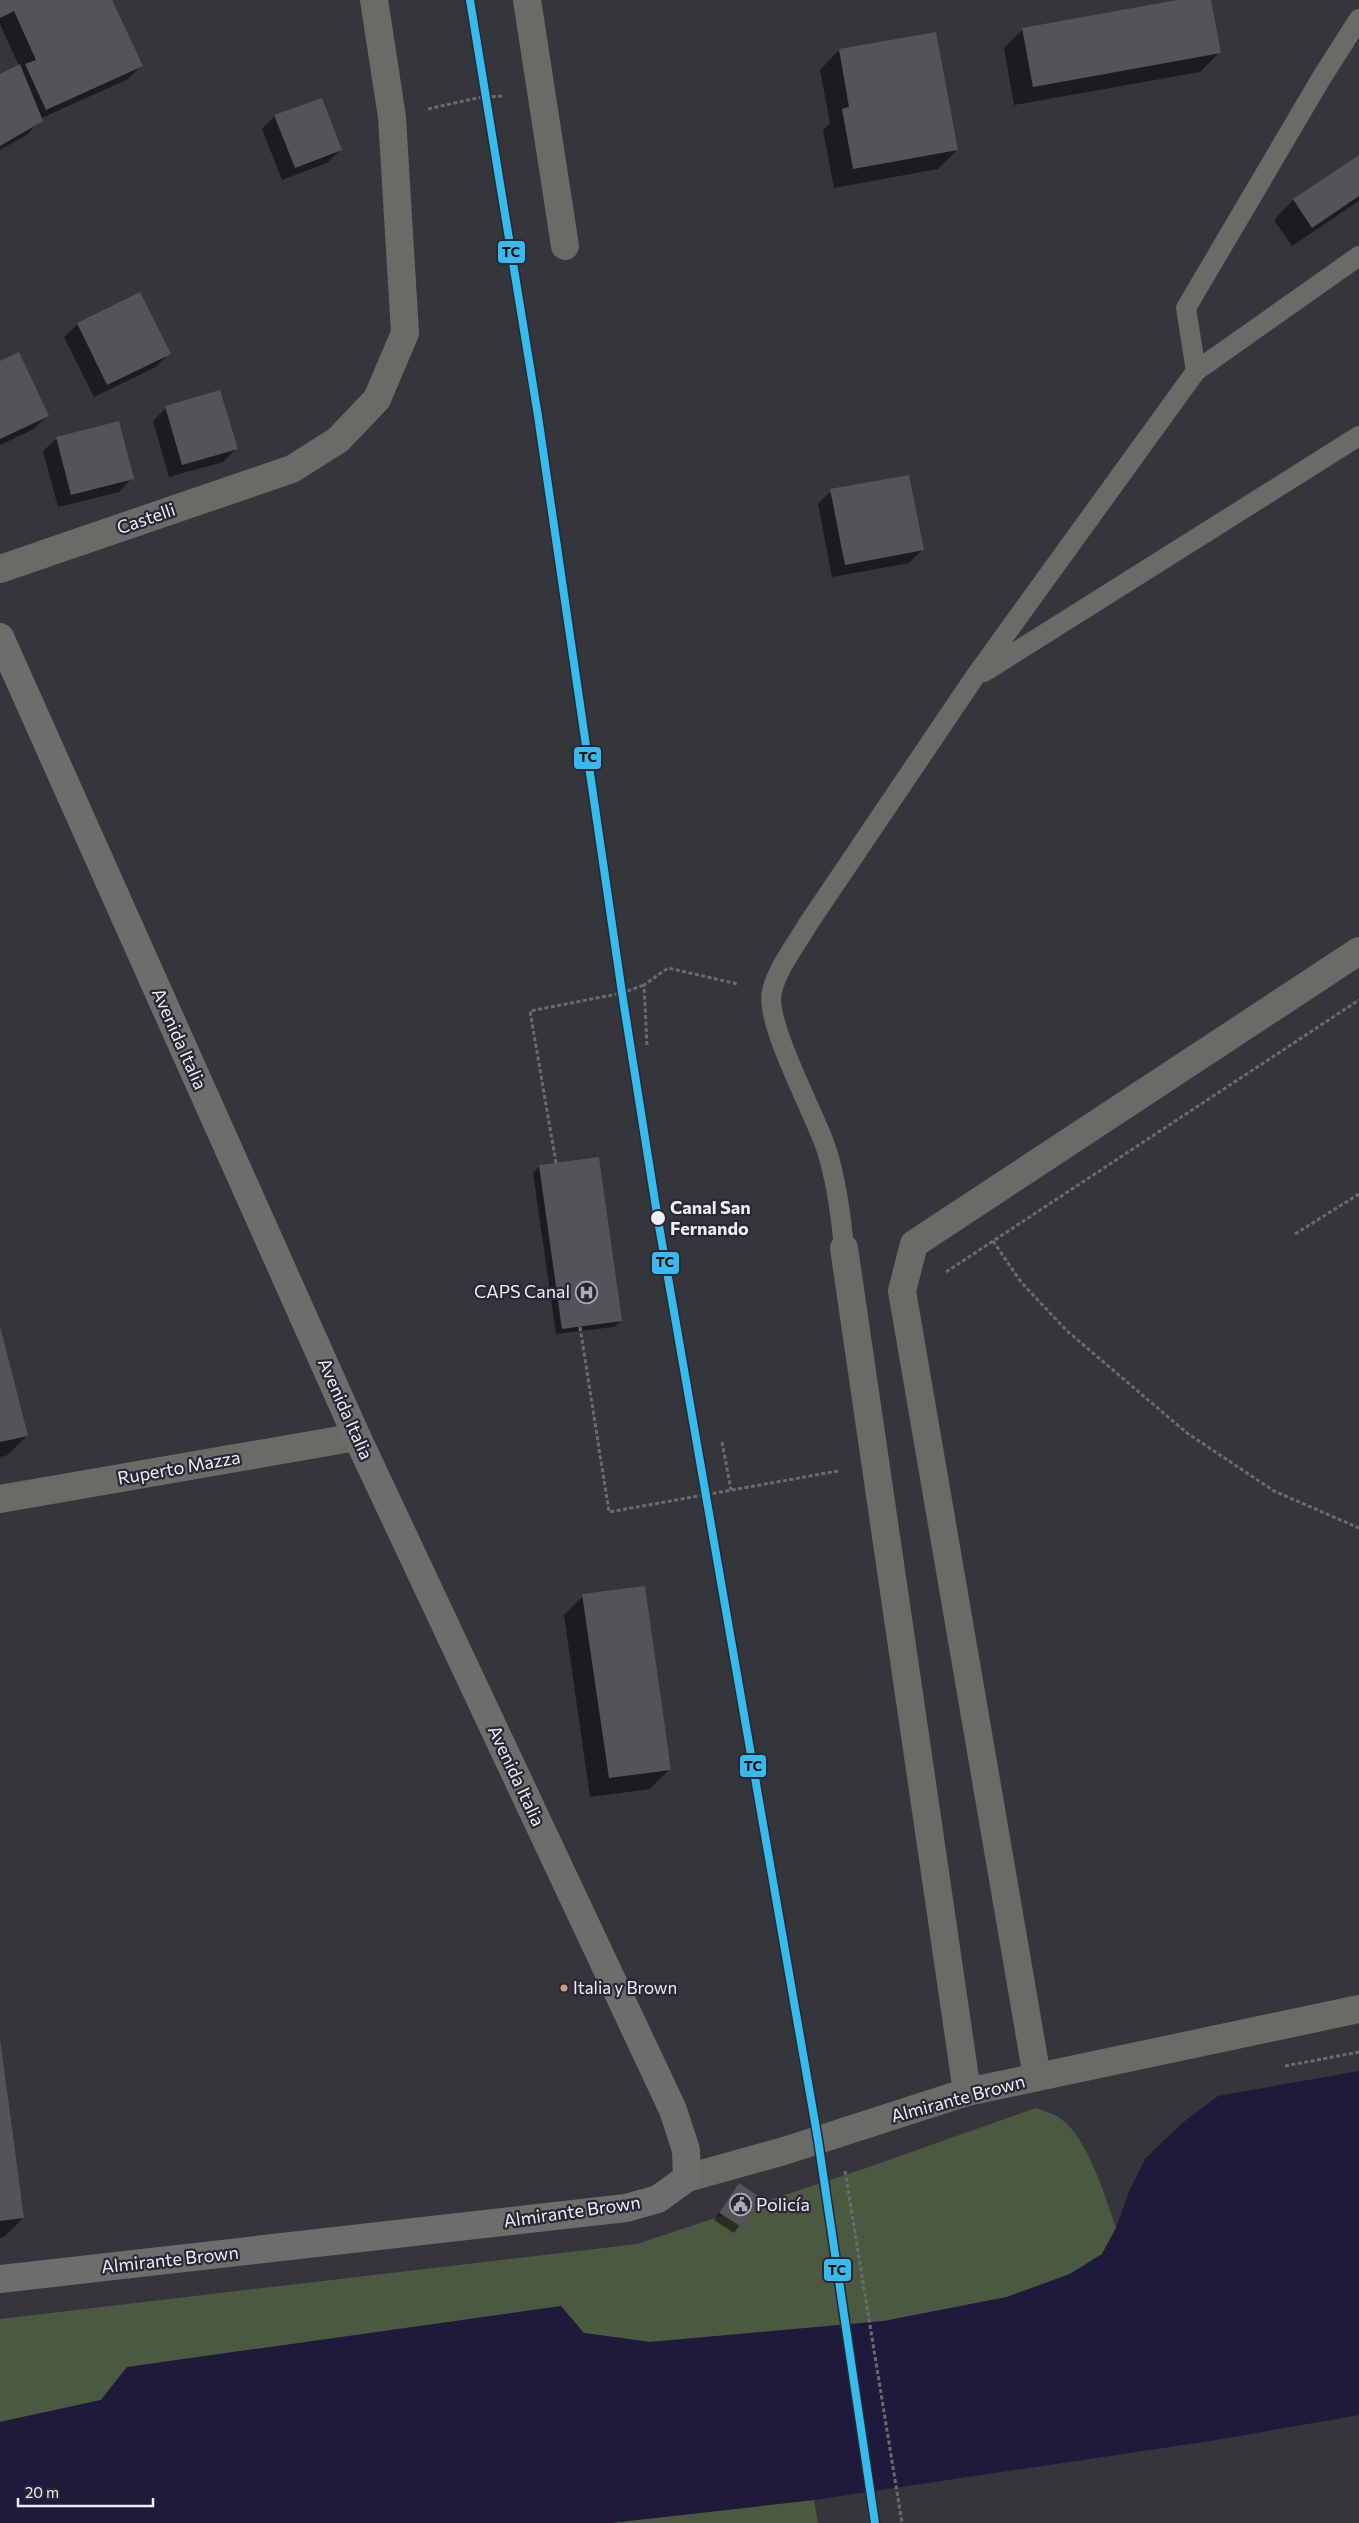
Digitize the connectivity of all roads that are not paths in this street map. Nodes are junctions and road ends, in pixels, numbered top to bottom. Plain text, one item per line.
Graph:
1 (374, 0) edge
2 (527, 0) edge
3 (1359, 19) edge
4 (565, 246) dead end
5 (1359, 256) edge
6 (1196, 371) junction
7 (1359, 436) edge
8 (0, 569) edge
9 (0, 637) edge
10 (974, 678) junction
11 (1359, 952) edge
12 (844, 1248) joint
13 (357, 1437) junction
14 (0, 1499) edge
15 (1359, 2010) edge
16 (1037, 2077) junction
17 (967, 2092) junction
18 (686, 2178) junction
19 (0, 2279) edge

1 - 8 street, Castelli
2 - 4 street
3 - 6 lane
5 - 6 lane
6 - 10 lane
7 - 10 lane
9 - 13 street, Avenida Italia
10 - 12 lane
11 - 16 street
12 - 17 street
13 - 14 street, Ruperto Mazza
13 - 18 street, Avenida Italia
15 - 16 street, Almirante Brown
16 - 17 street, Almirante Brown
17 - 18 street, Almirante Brown
18 - 19 street, Almirante Brown

